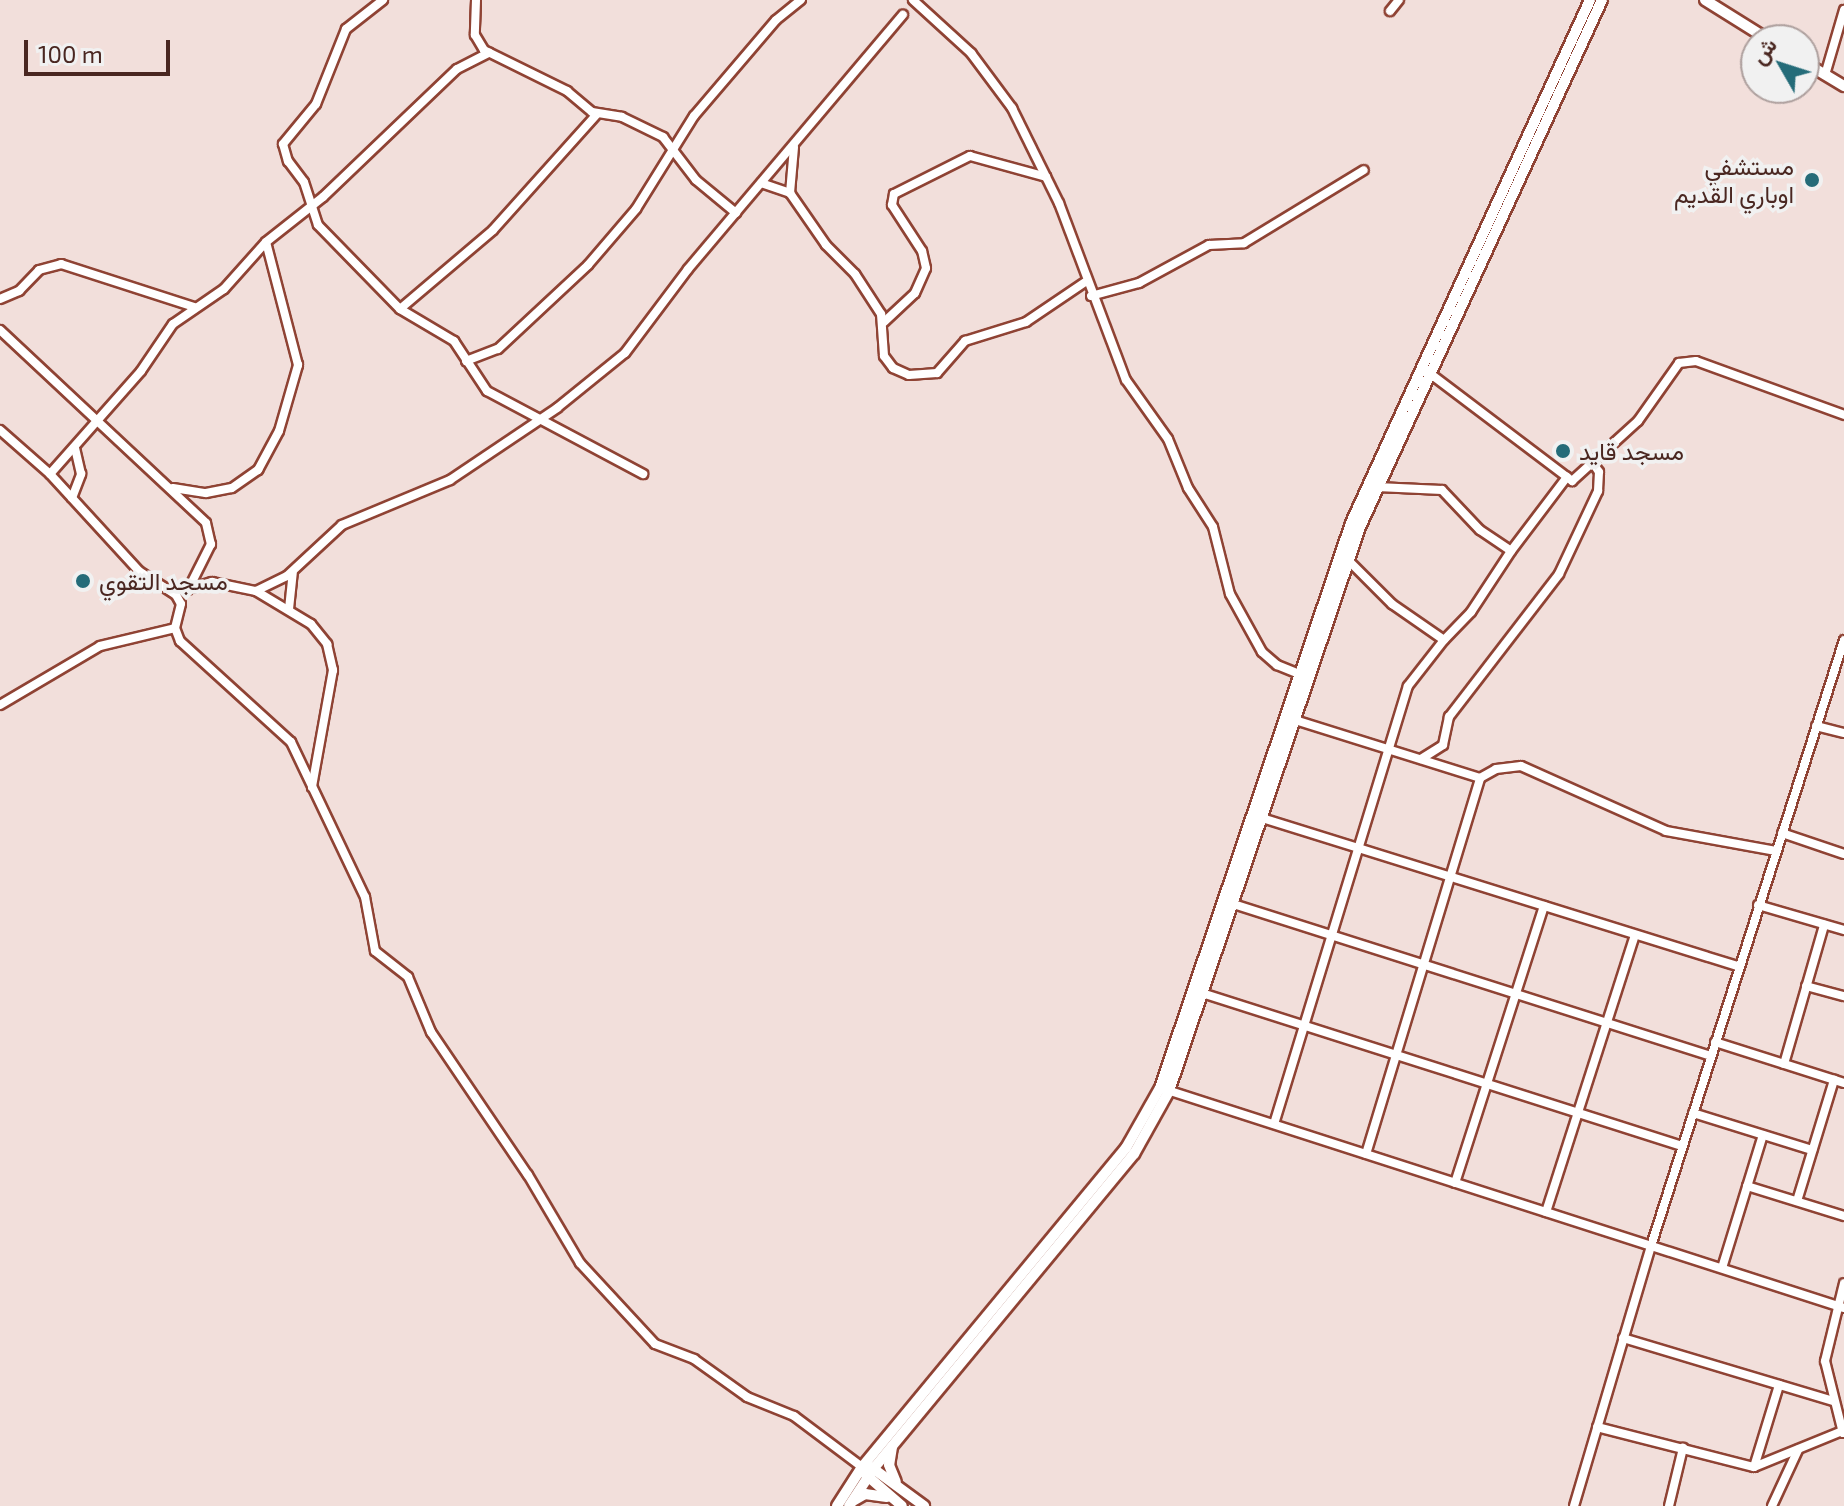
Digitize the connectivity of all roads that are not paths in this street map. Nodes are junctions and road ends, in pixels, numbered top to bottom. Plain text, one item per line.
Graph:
1 (383, 0) edge
2 (476, 0) edge
3 (801, 0) edge
4 (913, 0) edge
5 (1399, 0) edge
6 (1590, 0) edge
7 (1602, 0) edge
8 (1705, 0) edge
9 (1844, 10) edge
10 (1390, 11) dead end
11 (903, 15) dead end
12 (1743, 24) edge
13 (489, 53) junction
14 (1820, 72) edge
15 (1825, 75) junction
16 (1844, 86) edge
17 (597, 114) junction
18 (797, 139) junction
19 (674, 147) junction
20 (1364, 170) dead end
21 (1046, 177) junction
22 (761, 183) junction
23 (790, 193) junction
24 (312, 207) junction
25 (736, 213) junction
26 (266, 242) junction
27 (1085, 282) junction
28 (1091, 296) junction
29 (0, 299) edge
30 (195, 307) junction
31 (400, 309) junction
32 (884, 322) junction
33 (0, 330) edge
34 (466, 361) junction
35 (1428, 372) junction
36 (1844, 415) edge
37 (538, 420) junction
38 (95, 421) junction
39 (0, 430) edge
40 (75, 449) junction
41 (1593, 463) junction
42 (50, 474) junction
43 (643, 474) dead end
44 (1567, 477) junction
45 (1377, 487) junction
46 (172, 488) junction
47 (72, 498) junction
48 (1511, 551) junction
49 (1349, 561) junction
50 (295, 569) junction
51 (188, 590) junction
52 (256, 591) junction
53 (179, 599) junction
54 (289, 609) junction
55 (175, 628) junction
56 (1444, 640) junction
57 (1844, 640) edge
58 (1299, 674) junction
59 (0, 705) edge
60 (1295, 720) junction
61 (1816, 726) junction
62 (1844, 733) edge
63 (1391, 750) junction
64 (1421, 759) junction
65 (1480, 778) junction
66 (311, 789) junction
67 (1262, 818) junction
68 (1782, 833) junction
69 (1360, 849) junction
70 (1776, 851) junction
71 (1844, 854) edge
72 (1450, 877) junction
73 (1228, 902) junction
74 (1758, 905) junction
75 (1544, 906) junction
76 (1824, 925) junction
77 (1844, 930) edge
78 (1635, 935) junction
79 (1333, 936) junction
80 (1424, 965) junction
81 (1739, 967) junction
82 (1806, 986) junction
83 (1205, 994) junction
84 (1516, 994) junction
85 (1844, 996) edge
86 (1606, 1023) junction
87 (1305, 1025) junction
88 (1715, 1042) junction
89 (1397, 1055) junction
90 (1711, 1056) junction
91 (1784, 1064) junction
92 (1834, 1080) junction
93 (1487, 1083) junction
94 (1844, 1083) edge
95 (1164, 1089) junction
96 (1578, 1112) junction
97 (1693, 1113) junction
98 (1274, 1124) junction
99 (1763, 1135) junction
100 (1682, 1146) junction
101 (1812, 1150) junction
102 (1366, 1154) junction
103 (1455, 1183) junction
104 (1747, 1186) junction
105 (1797, 1201) junction
106 (1546, 1212) junction
107 (1844, 1216) edge
108 (1651, 1246) junction
109 (1722, 1268) junction
110 (1844, 1283) edge
111 (1840, 1306) edge
112 (1623, 1338) junction
113 (1779, 1385) junction
114 (1833, 1401) junction
115 (1597, 1427) junction
116 (1843, 1433) edge
117 (894, 1444) junction
118 (1683, 1448) junction
119 (1799, 1449) junction
120 (862, 1467) junction
121 (1754, 1467) junction
122 (874, 1468) junction
123 (866, 1479) junction
124 (899, 1487) junction
125 (897, 1503) edge
126 (850, 1504) edge
127 (837, 1506) edge
128 (924, 1506) edge
129 (1574, 1506) edge
130 (1669, 1506) edge
131 (1772, 1506) edge

1 - 24 street
2 - 13 street
3 - 19 street
4 - 21 street
5 - 10 street
6 - 58 street
7 - 35 street
8 - 12 street
9 - 15 street
11 - 18 street
13 - 17 street
13 - 24 street
14 - 15 street
15 - 16 street
17 - 19 street
17 - 31 street
18 - 22 street
18 - 23 street
19 - 25 street
19 - 34 street
20 - 28 street
21 - 27 street
21 - 32 street
22 - 23 street
22 - 25 street
23 - 32 street
24 - 26 street
24 - 31 street
25 - 37 street
26 - 30 street
26 - 46 street
27 - 28 street
27 - 32 street
28 - 58 street
29 - 30 street
30 - 38 street
31 - 34 street
33 - 38 street
34 - 37 street
35 - 44 street
35 - 45 street
36 - 41 street
37 - 43 street
37 - 50 street
38 - 40 street
38 - 46 street
39 - 42 street
40 - 42 street
40 - 47 street
41 - 44 street
41 - 64 street
42 - 47 street
44 - 48 street
45 - 48 street
45 - 49 street
46 - 51 street
47 - 53 street
48 - 56 street
49 - 56 street
49 - 60 street
50 - 52 street
50 - 54 street
51 - 52 street
51 - 53 street
52 - 54 street
53 - 55 street
54 - 66 street
55 - 59 street
55 - 66 street
56 - 63 street
57 - 61 street
58 - 73 street
60 - 63 street
60 - 67 street
61 - 62 street
61 - 68 street
63 - 64 street
63 - 69 street
64 - 65 street
65 - 70 street
65 - 72 street
66 - 120 street
67 - 69 street
67 - 73 street
68 - 70 street
68 - 71 street
69 - 72 street
69 - 79 street
70 - 74 street
72 - 75 street
72 - 80 street
73 - 79 street
73 - 83 street
73 - 95 street
74 - 76 street
74 - 81 street
75 - 78 street
75 - 84 street
76 - 77 street
76 - 82 street
78 - 81 street
78 - 86 street
79 - 80 street
79 - 87 street
80 - 84 street
80 - 89 street
81 - 88 street
82 - 85 street
82 - 91 street
83 - 87 street
83 - 95 street
84 - 86 street
84 - 93 street
86 - 90 street
86 - 96 street
87 - 89 street
87 - 98 street
88 - 90 street
88 - 91 street
89 - 93 street
89 - 102 street
90 - 97 street
91 - 92 street
92 - 94 street
92 - 101 street
93 - 96 street
93 - 103 street
95 - 98 street
95 - 117 street
95 - 120 street
96 - 100 street
96 - 106 street
97 - 99 street
97 - 100 street
98 - 102 street
99 - 101 street
99 - 104 street
100 - 108 street
101 - 105 street
102 - 103 street
103 - 106 street
104 - 105 street
104 - 109 street
105 - 107 street
106 - 108 street
108 - 109 street
108 - 112 street
109 - 111 street
110 - 111 street
111 - 114 street
112 - 113 street
112 - 115 street
113 - 114 street
113 - 121 street
114 - 116 street
115 - 118 street
115 - 129 street
116 - 119 street
117 - 122 street
117 - 124 street
118 - 121 street
118 - 130 street
119 - 121 street
119 - 131 street
120 - 122 street
120 - 123 street
120 - 127 street
122 - 123 street
122 - 124 street
123 - 125 street
123 - 126 street
124 - 128 street
125 - 126 street

